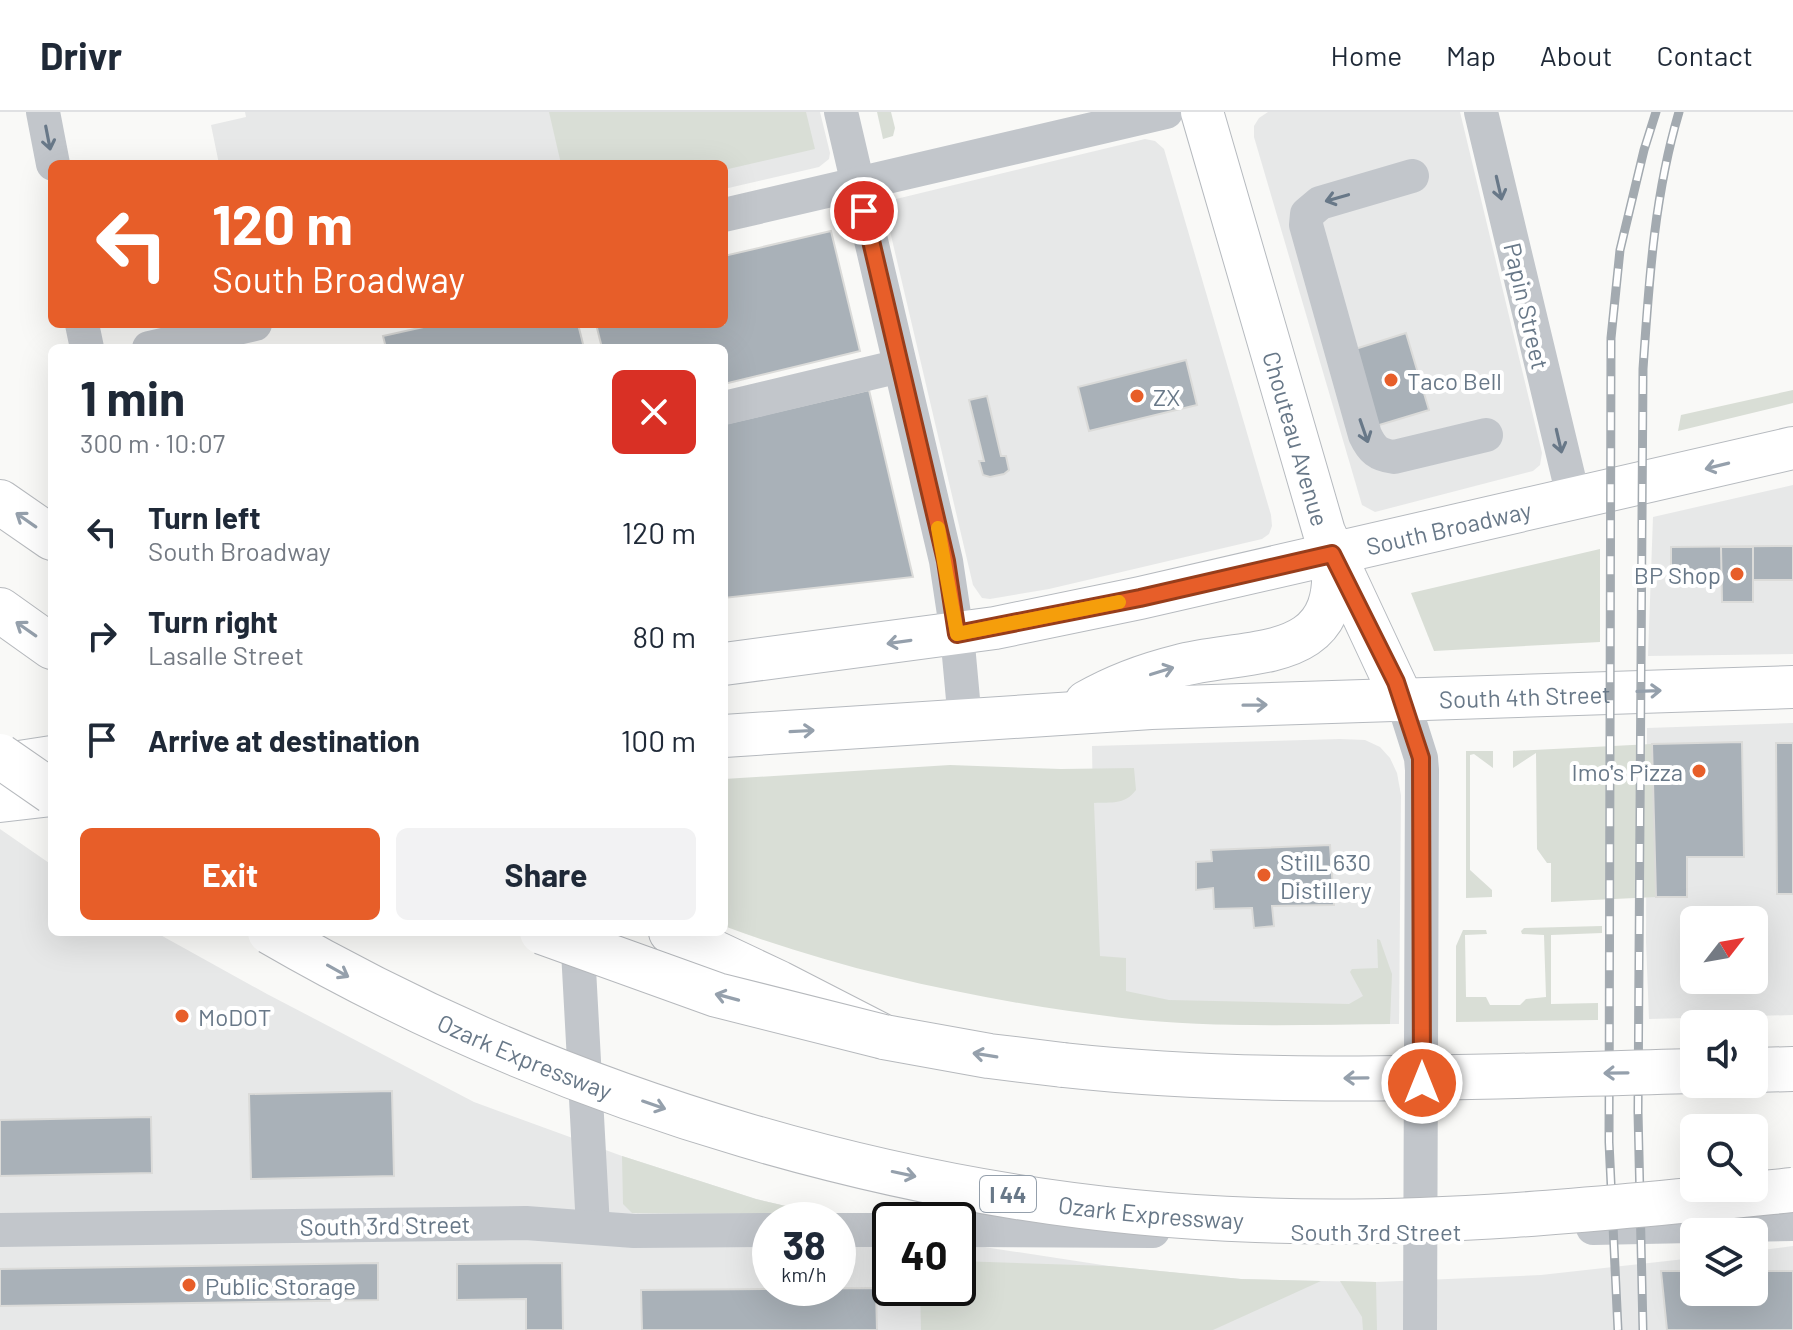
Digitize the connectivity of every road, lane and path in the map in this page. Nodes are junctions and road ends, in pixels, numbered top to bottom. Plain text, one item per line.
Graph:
1 (43, 112) edge
2 (841, 112) edge
3 (1166, 112) edge
4 (1202, 112) edge
5 (1481, 112) edge
6 (52, 160) edge
7 (1412, 176) dead end
8 (858, 184) junction
9 (728, 214) edge
10 (237, 328) edge
11 (167, 344) edge
12 (900, 366) junction
13 (728, 407) edge
14 (1486, 435) dead end
15 (1793, 448) edge
16 (1574, 500) junction
17 (0, 502) edge
18 (48, 535) edge
19 (1332, 554) junction
20 (0, 610) edge
21 (957, 634) junction
22 (48, 644) edge
23 (728, 663) edge
24 (1793, 687) edge
25 (1403, 701) junction
26 (1065, 713) junction
27 (965, 721) junction
28 (728, 736) edge
29 (0, 756) edge
30 (48, 758) edge
31 (0, 765) edge
32 (48, 791) edge
33 (48, 795) edge
34 (0, 801) edge
35 (277, 936) edge
36 (553, 936) edge
37 (577, 936) edge
38 (679, 936) edge
39 (884, 1037) junction
40 (1793, 1069) edge
41 (1768, 1070) edge
42 (1680, 1071) edge
43 (1793, 1190) edge
44 (1793, 1224) edge
45 (593, 1227) junction
46 (0, 1230) edge
47 (752, 1230) edge
48 (976, 1230) edge
49 (1420, 1231) junction
50 (1420, 1330) edge

1 -> 6 street
2 - 8 street
3 - 8 street
4 - 19 main road, Chouteau Avenue
5 -> 16 street, Papin Street
7 -> 14 street
8 - 9 street
8 - 12 street
10 - 11 street
12 - 13 street
12 - 21 street
15 -> 16 main road, South Broadway
16 - 19 main road, South Broadway
18 -> 17 highway
19 - 21 main road, South Broadway
19 - 25 main road, Chouteau Avenue
26 -> 19 main road
22 -> 20 highway
21 -> 23 main road, South Broadway
21 - 27 street
25 -> 24 main road, South 4th Street
26 -> 25 main road, South 4th Street
25 - 49 street, Chouteau Avenue
26 - 27 main road
28 -> 27 main road
29 - 32 highway, bridge
30 - 31 main road
33 - 34 main road
35 -> 43 highway, Ozark Expressway / I 44, bridge
39 -> 36 highway, bridge
37 - 45 street
38 - 39 highway, bridge
42 -> 39 highway, bridge
40 - 41 highway
44 - 49 street, South 3rd Street
45 - 46 street, South 3rd Street
45 - 47 street, South 3rd Street
48 - 49 street, South 3rd Street
49 - 50 street, Chouteau Avenue

